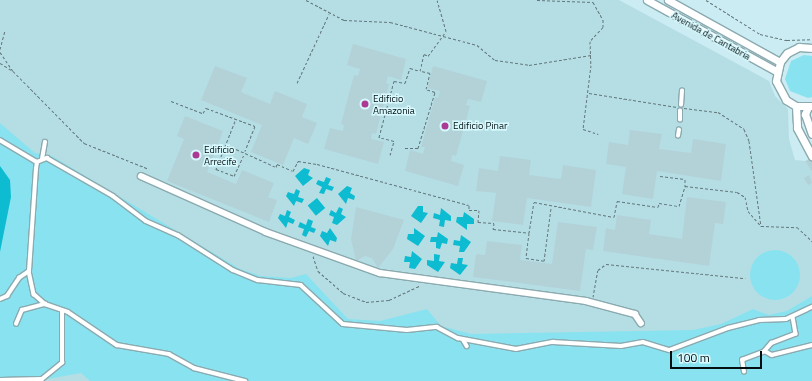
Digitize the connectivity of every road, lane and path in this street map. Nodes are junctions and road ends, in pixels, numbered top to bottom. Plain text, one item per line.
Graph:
1 (306, 0) edge
2 (437, 0) edge
3 (537, 0) edge
4 (647, 0) edge
5 (668, 0) edge
6 (706, 0) edge
7 (330, 13) junction
8 (5, 30) dead end
9 (442, 35) junction
10 (812, 39) edge
11 (812, 48) edge
12 (0, 49) edge
13 (0, 52) edge
14 (591, 55) junction
15 (780, 62) junction
16 (0, 63) edge
17 (13, 71) junction
18 (420, 71) junction
19 (776, 71) junction
20 (297, 83) dead end
21 (682, 91) dead end
22 (589, 93) junction
23 (171, 101) dead end
24 (681, 104) dead end
25 (796, 106) junction
26 (810, 107) edge
27 (680, 111) dead end
28 (235, 120) junction
29 (680, 120) dead end
30 (679, 130) dead end
31 (598, 134) dead end
32 (812, 134) edge
33 (678, 136) dead end
34 (0, 140) edge
35 (45, 142) dead end
36 (227, 144) junction
37 (405, 148) dead end
38 (245, 151) junction
39 (244, 155) junction
40 (390, 155) dead end
41 (812, 156) edge
42 (42, 159) junction
43 (38, 162) junction
44 (149, 169) dead end
45 (141, 176) dead end
46 (660, 176) dead end
47 (685, 186) junction
48 (552, 207) junction
49 (761, 226) junction
50 (528, 233) junction
51 (812, 241) edge
52 (310, 248) junction
53 (29, 272) junction
54 (745, 278) dead end
55 (429, 280) junction
56 (0, 299) edge
57 (592, 302) dead end
58 (44, 304) junction
59 (812, 306) edge
60 (62, 312) junction
61 (793, 316) junction
62 (641, 323) dead end
63 (16, 324) dead end
64 (463, 339) junction
65 (466, 346) dead end
66 (812, 346) edge
67 (765, 351) junction
68 (744, 372) dead end
69 (0, 380) edge
70 (245, 381) edge

1 - 7 path
2 - 9 path
3 - 14 path
4 - 19 street, Avenida de Cantabria
5 - 15 street, Avenida de Cantabria
6 - 10 path
7 - 9 path
7 - 20 path
8 - 12 path
9 - 14 path
9 - 18 path
11 - 15 street
13 - 17 path
14 - 22 path
15 - 19 street
16 - 17 path
17 - 44 path
18 - 37 path
18 - 40 path
19 - 25 street
21 - 24 lane
22 - 31 path
22 - 49 path
23 - 28 path
25 - 26 street
25 - 41 street
26 - 32 street
27 - 29 lane
28 - 36 path
28 - 38 path
30 - 33 lane
34 - 43 lane
35 - 42 lane
36 - 38 path
36 - 39 path
38 - 39 path
39 - 50 path
42 - 43 lane
42 - 64 lane
43 - 53 lane
45 - 52 street
46 - 47 path
47 - 48 path
47 - 49 path
48 - 50 path
48 - 50 path
49 - 51 path
52 - 55 street
52 - 55 path
53 - 56 lane
53 - 58 lane
54 - 57 path
55 - 62 street
58 - 60 lane
58 - 63 lane
59 - 61 lane
60 - 69 lane
60 - 70 lane
61 - 64 lane
61 - 67 lane
64 - 65 lane
66 - 67 lane
67 - 68 lane

